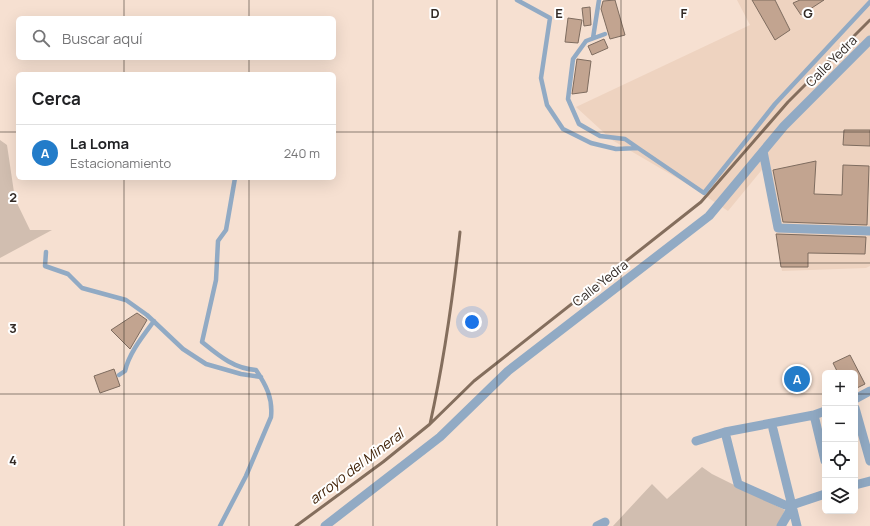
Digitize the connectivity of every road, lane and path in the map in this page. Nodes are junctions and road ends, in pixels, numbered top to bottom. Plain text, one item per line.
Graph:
1 (517, 0) edge
2 (599, 0) edge
3 (870, 2) edge
4 (606, 34) dead end
5 (593, 38) junction
6 (870, 40) edge
7 (638, 148) junction
8 (763, 151) junction
9 (235, 180) edge
10 (870, 230) edge
11 (46, 252) dead end
12 (154, 320) junction
13 (119, 375) dead end
14 (261, 377) junction
15 (870, 391) edge
16 (858, 397) edge
17 (822, 412) edge
18 (814, 415) junction
19 (858, 419) edge
20 (773, 429) dead end
21 (725, 432) junction
22 (696, 441) dead end
23 (822, 448) edge
24 (870, 461) edge
25 (870, 481) edge
26 (858, 484) edge
27 (822, 495) edge
28 (792, 506) junction
29 (778, 525) edge
30 (220, 526) edge
31 (325, 526) edge
32 (797, 526) edge

1 - 7 lane
2 - 5 lane
3 - 7 lane
4 - 5 lane
5 - 7 lane
6 - 8 street, Calle Yedra
8 - 10 street
8 - 31 street, Calle Yedra
9 - 14 lane
11 - 12 lane
12 - 13 lane
12 - 14 lane
14 - 30 lane
15 - 16 street
17 - 18 street
18 - 21 street
18 - 23 street
19 - 24 street
20 - 28 street
21 - 22 street
21 - 28 street
25 - 26 street
27 - 28 street
28 - 29 street
28 - 32 street

